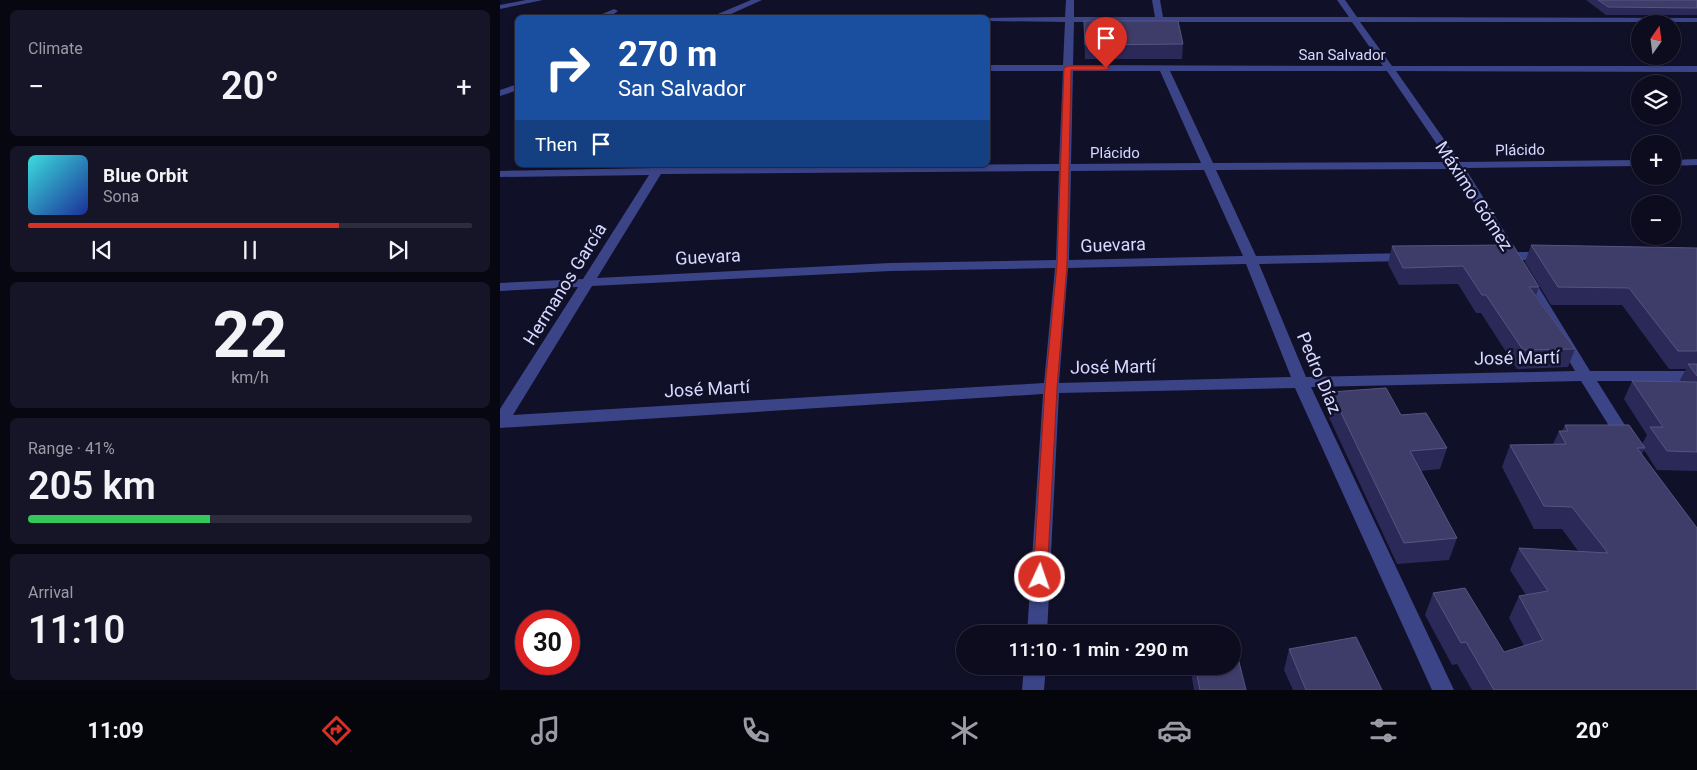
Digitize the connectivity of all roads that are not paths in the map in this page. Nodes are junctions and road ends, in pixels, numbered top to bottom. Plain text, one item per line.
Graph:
1 (539, 0) edge
2 (758, 0) edge
3 (1070, 0) edge
4 (1156, 0) edge
5 (1341, 0) edge
6 (500, 7) edge
7 (614, 11) dead end
8 (604, 15) edge
9 (720, 15) edge
10 (751, 15) edge
11 (990, 19) edge
12 (1069, 20) junction
13 (1160, 20) junction
14 (1354, 20) junction
15 (1697, 20) edge
16 (990, 68) edge
17 (1068, 68) junction
18 (1164, 69) junction
19 (1697, 69) edge
20 (1388, 70) junction
21 (515, 88) edge
22 (500, 93) edge
23 (1681, 162) edge
24 (1697, 162) edge
25 (1631, 163) edge
26 (1457, 166) junction
27 (659, 168) edge
28 (1208, 168) junction
29 (1063, 169) junction
30 (500, 174) edge
31 (1484, 256) edge
32 (1514, 256) junction
33 (1426, 257) edge
34 (1562, 257) edge
35 (1251, 260) junction
36 (1062, 265) junction
37 (588, 282) junction
38 (500, 288) edge
39 (1584, 376) junction
40 (1697, 376) edge
41 (1301, 383) junction
42 (1051, 388) junction
43 (500, 421) edge
44 (1638, 458) edge
45 (1038, 625) edge
46 (1035, 675) edge
47 (1034, 690) edge
48 (1443, 690) edge

1 - 6 street
2 - 9 street
2 - 10 street
3 - 12 street
4 - 13 street
5 - 14 street, Máximo Gómez
7 - 8 street
11 - 12 street
12 - 13 street
12 - 17 street
13 - 14 street
14 - 15 street
14 - 20 street, Máximo Gómez
16 - 17 street, San Salvador
17 - 18 street, San Salvador
17 - 29 street
18 - 20 street, San Salvador
18 - 28 street, Pedro Díaz
19 - 20 street, San Salvador
20 - 26 street, Máximo Gómez
21 - 22 street
23 - 24 street
25 - 26 street, Plácido
26 - 28 street, Plácido
26 - 32 street, Máximo Gómez
27 - 29 street, Plácido
27 - 30 street, Plácido
27 - 37 street, Hermanos García
28 - 29 street, Plácido
28 - 35 street, Pedro Díaz
29 - 36 street
31 - 32 street
32 - 34 street
32 - 39 street, Máximo Gómez
33 - 35 street, Guevara
35 - 36 street, Guevara
35 - 41 street, Pedro Díaz
36 - 37 street, Guevara
36 - 42 street
37 - 38 street, Guevara
37 - 43 street, Hermanos García
39 - 40 street, José Martí
39 - 41 street, José Martí
39 - 44 street, Máximo Gómez
41 - 42 street, José Martí
41 - 48 street, Pedro Díaz
42 - 43 street, José Martí
42 - 45 street
46 - 47 street

